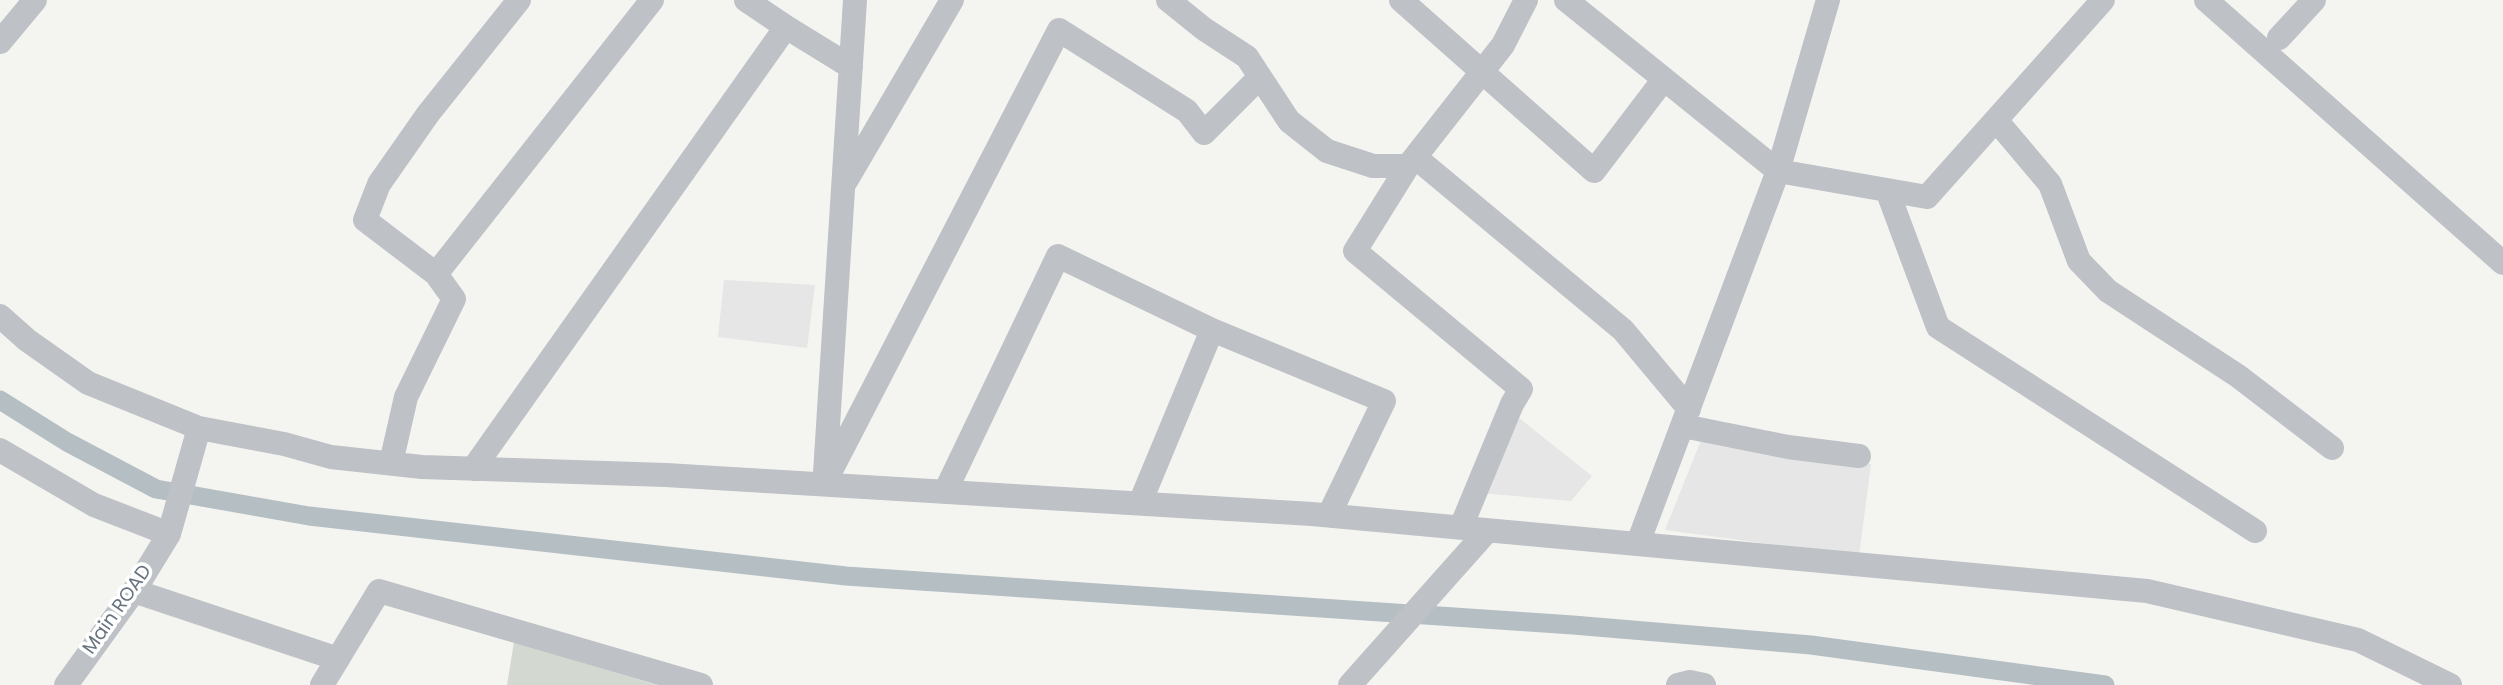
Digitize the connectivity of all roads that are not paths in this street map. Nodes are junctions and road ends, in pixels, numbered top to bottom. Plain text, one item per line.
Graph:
1 (35, 0) edge
2 (519, 0) edge
3 (652, 0) edge
4 (746, 0) edge
5 (855, 0) edge
6 (952, 0) edge
7 (1168, 0) edge
8 (1401, 0) edge
9 (1526, 0) edge
10 (1566, 0) edge
11 (1828, 0) edge
12 (2103, 0) edge
13 (2206, 0) edge
14 (2314, 0) edge
15 (786, 27) junction
16 (2279, 38) dead end
17 (0, 42) edge
18 (851, 67) junction
19 (1482, 71) junction
20 (1260, 78) junction
21 (1664, 79) junction
22 (1996, 120) junction
23 (1411, 161) junction
24 (1778, 171) junction
25 (843, 187) junction
26 (1887, 190) junction
27 (2503, 262) edge
28 (436, 274) junction
29 (0, 316) edge
30 (1212, 330) junction
31 (1686, 418) junction
32 (199, 428) junction
33 (2332, 448) dead end
34 (0, 450) edge
35 (1859, 456) dead end
36 (391, 463) junction
37 (473, 468) junction
38 (824, 484) junction
39 (945, 492) junction
40 (1140, 503) junction
41 (1329, 515) junction
42 (1461, 527) junction
43 (1488, 530) junction
44 (2255, 531) dead end
45 (169, 534) junction
46 (1639, 543) junction
47 (134, 591) junction
48 (338, 659) junction
49 (66, 685) edge
50 (323, 685) edge
51 (701, 685) edge
52 (1350, 685) edge
53 (1678, 685) edge
54 (1704, 685) edge
55 (2450, 685) edge

1 - 17 street
2 - 28 street
3 - 28 street
4 - 15 street
5 - 18 street
6 - 25 street
7 - 20 street
8 - 19 street
9 - 19 street
10 - 21 street
11 - 24 street
12 - 22 street
13 - 27 street
14 - 16 street
15 - 18 street
15 - 37 street
18 - 25 street
19 - 21 street
19 - 23 street
20 - 23 street
20 - 38 street
21 - 24 street
22 - 26 street
22 - 33 street
23 - 31 street
23 - 42 street
24 - 26 street
24 - 31 street
25 - 38 street
26 - 44 street
28 - 36 street
29 - 32 street
30 - 39 street
30 - 40 street
30 - 41 street
31 - 35 street
31 - 46 street
32 - 36 street
32 - 45 street, Main ROAD
34 - 45 street
36 - 37 street
37 - 38 street
38 - 39 street
39 - 40 street
40 - 41 street
41 - 42 street
42 - 43 street
43 - 46 street
43 - 52 street
45 - 47 street, Main ROAD
46 - 55 street
47 - 48 street
47 - 49 street, Main ROAD
48 - 50 street
48 - 51 street
53 - 54 street

